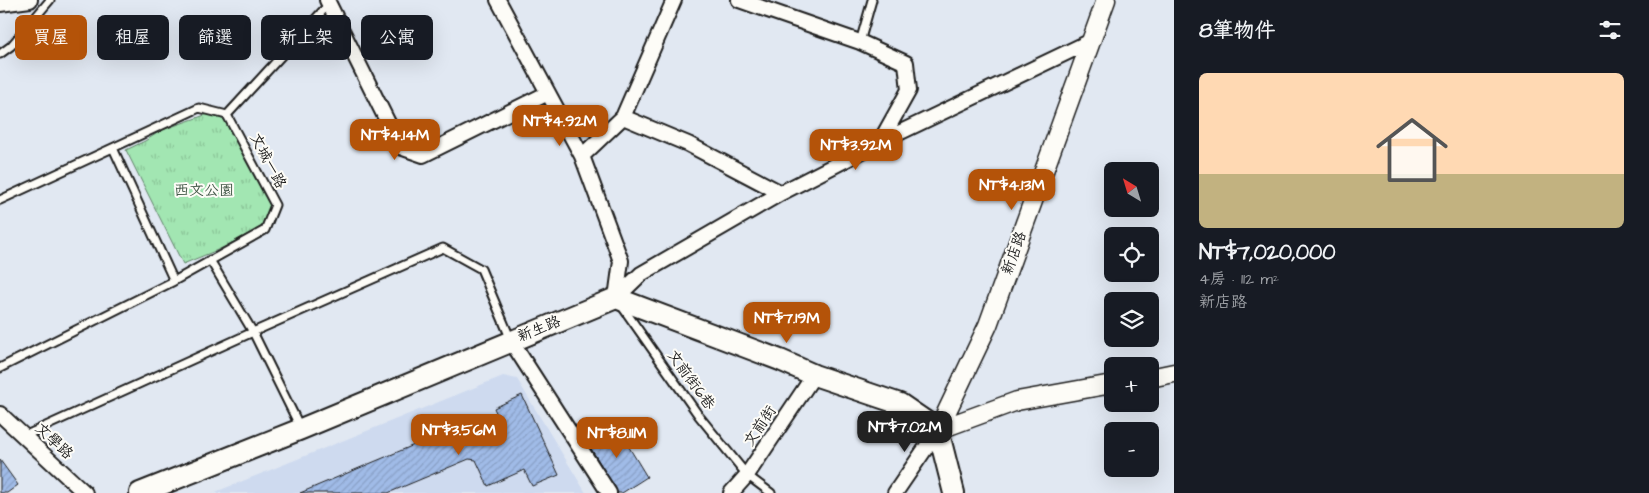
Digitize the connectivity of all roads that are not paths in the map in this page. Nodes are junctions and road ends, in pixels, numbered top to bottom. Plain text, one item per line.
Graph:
1 (30, 0) edge
2 (50, 0) edge
3 (498, 0) edge
4 (674, 0) edge
5 (739, 0) edge
6 (872, 0) edge
7 (1106, 0) edge
8 (328, 2) edge
9 (0, 4) edge
10 (1091, 41) junction
11 (860, 42) junction
12 (0, 54) edge
13 (548, 93) junction
14 (227, 115) junction
15 (623, 117) junction
16 (880, 142) junction
17 (113, 148) junction
18 (582, 156) junction
19 (781, 193) junction
20 (0, 200) edge
21 (210, 260) junction
22 (174, 281) junction
23 (616, 298) junction
24 (253, 332) junction
25 (511, 341) junction
26 (0, 368) edge
27 (1174, 373) edge
28 (814, 375) junction
29 (1159, 376) edge
30 (1104, 386) edge
31 (0, 414) edge
32 (301, 429) junction
33 (938, 430) junction
34 (24, 436) junction
35 (747, 475) junction
36 (85, 493) edge
37 (140, 493) edge
38 (609, 493) edge
39 (730, 493) edge
40 (771, 493) edge
41 (895, 493) edge
42 (954, 493) edge

1 - 9 street
2 - 12 lane
3 - 13 street
4 - 15 street
5 - 11 street
6 - 11 lane
7 - 10 street, 新店路
8 - 13 street
8 - 14 lane
10 - 16 street
10 - 33 street, 新店路
11 - 16 street
13 - 18 street
14 - 17 lane
14 - 21 lane, 文城一路
15 - 18 street
15 - 19 street
16 - 19 street
17 - 20 lane
17 - 22 lane
18 - 23 street
19 - 23 street
21 - 22 lane, 文城一路
21 - 24 lane
22 - 26 lane, 文城一路
23 - 25 main road, 新生路
23 - 28 main road
23 - 35 lane, 文前街6巷
24 - 25 lane
24 - 32 lane
24 - 34 lane
25 - 32 main road, 新生路
25 - 38 street
27 - 29 street
28 - 33 main road
28 - 35 street, 文前街
30 - 33 street
31 - 34 street, 文學路
32 - 37 main road, 新生路
33 - 41 street, 新店路
33 - 42 main road
34 - 36 street, 文學路
35 - 39 street, 文前街
35 - 40 lane, 文前街6巷

